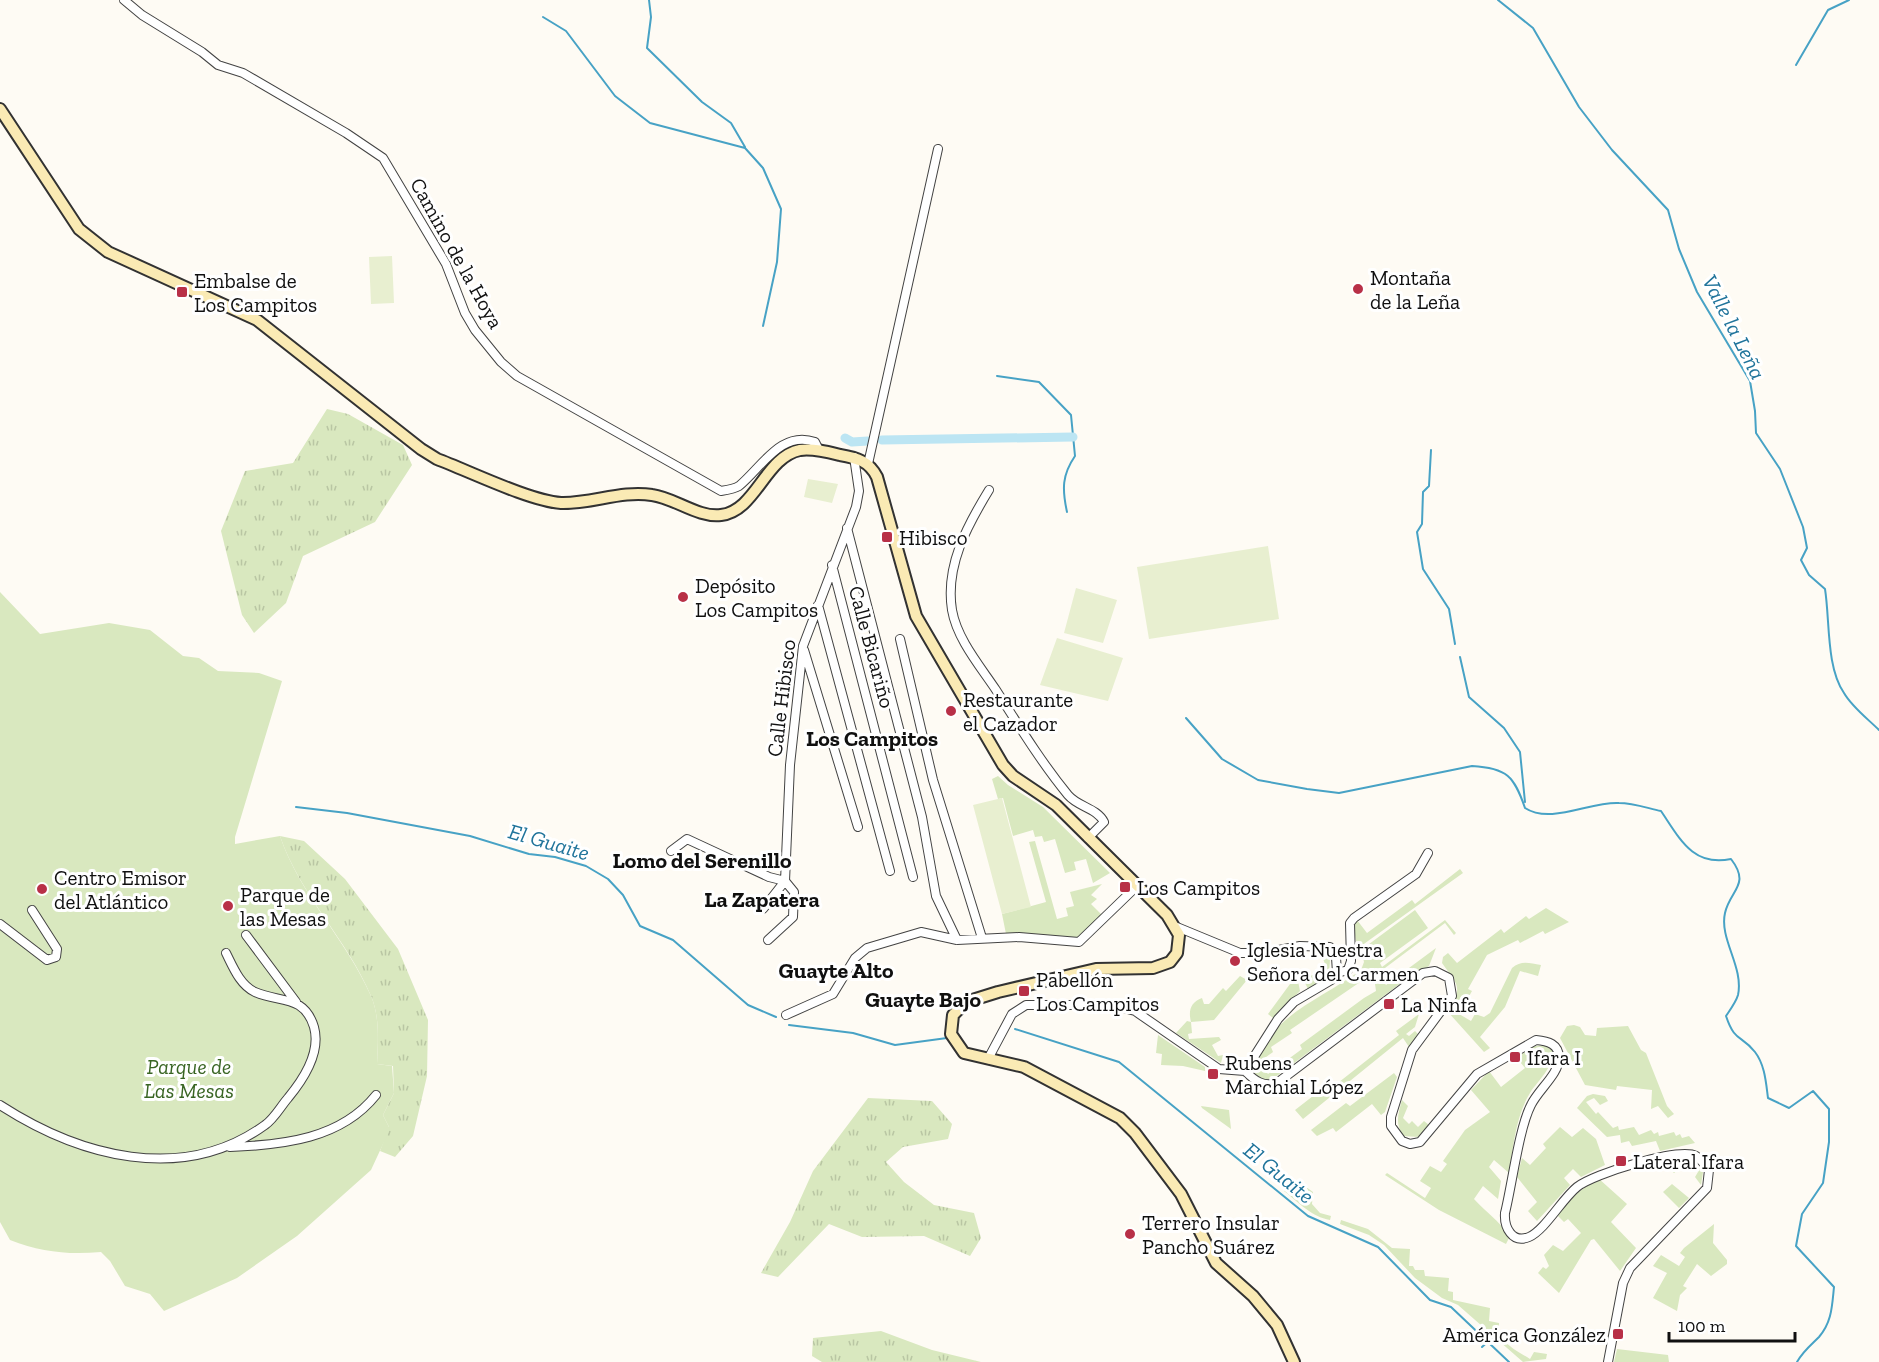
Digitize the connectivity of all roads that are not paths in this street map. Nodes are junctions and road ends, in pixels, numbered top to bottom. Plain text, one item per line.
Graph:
1 (124, 0) edge
2 (0, 109) edge
3 (938, 149) dead end
4 (819, 450) junction
5 (854, 457) junction
6 (868, 464) junction
7 (989, 490) dead end
8 (847, 528) junction
9 (832, 565) junction
10 (817, 604) junction
11 (900, 639) dead end
12 (803, 646) junction
13 (858, 827) dead end
14 (1088, 838) junction
15 (671, 851) dead end
16 (1428, 853) dead end
17 (890, 871) dead end
18 (913, 877) dead end
19 (785, 880) junction
20 (1137, 886) junction
21 (763, 909) dead end
22 (32, 910) dead end
23 (0, 924) edge
24 (1177, 927) junction
25 (246, 935) dead end
26 (982, 938) junction
27 (768, 940) dead end
28 (957, 940) junction
29 (226, 953) dead end
30 (1337, 973) junction
31 (296, 1002) junction
32 (786, 1015) dead end
33 (988, 1059) junction
34 (1245, 1071) junction
35 (376, 1095) dead end
36 (0, 1105) edge
37 (229, 1147) junction
38 (1294, 1362) edge
39 (1608, 1362) edge

1 - 4 street, Camino de la Hoya
2 - 4 main road
3 - 6 street
4 - 5 main road
5 - 6 main road
5 - 8 street, Calle Hibisco
6 - 14 main road
7 - 14 street
8 - 9 street, Calle Hibisco
8 - 28 street
9 - 10 street, Calle Hibisco
9 - 18 street, Calle Bicariño
10 - 12 street, Calle Hibisco
10 - 17 street
11 - 26 street
12 - 13 street
12 - 19 street, Calle Hibisco
14 - 20 main road
15 - 19 street
16 - 30 street
19 - 21 street
19 - 27 street, Calle Hibisco
20 - 24 main road
20 - 26 street
22 - 23 street
24 - 30 street
24 - 33 main road
25 - 31 street
26 - 28 street
28 - 32 street
29 - 31 street
30 - 34 street
31 - 37 street
33 - 34 street
33 - 38 main road
34 - 39 street
35 - 37 street
36 - 37 street

